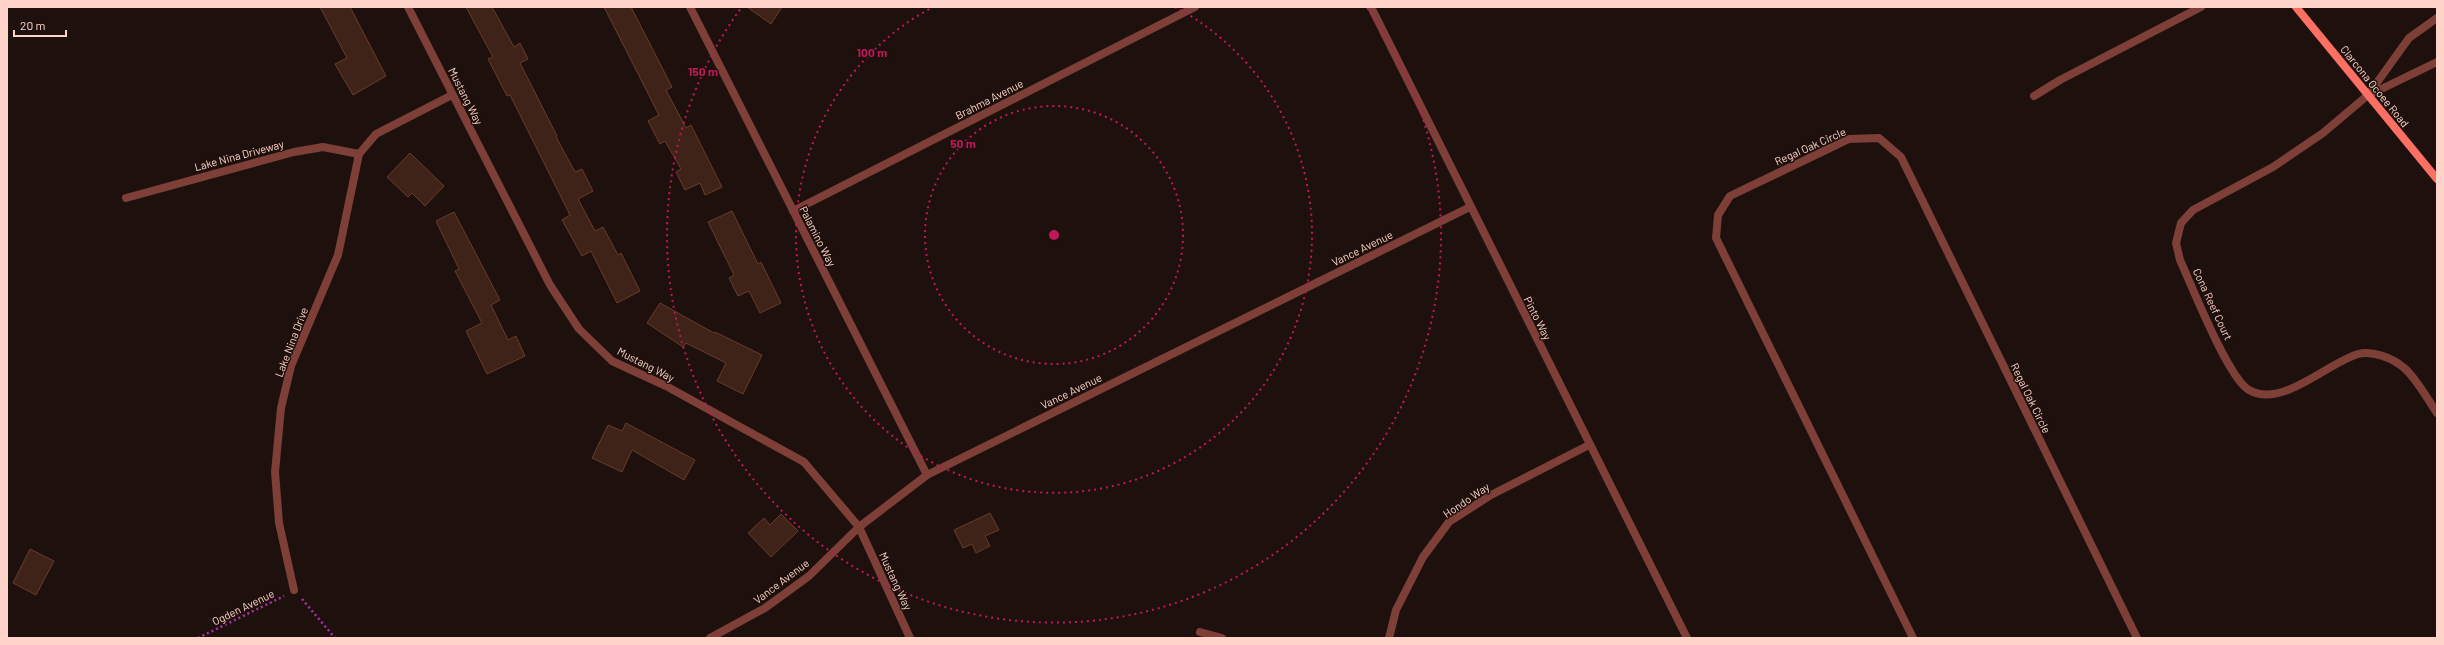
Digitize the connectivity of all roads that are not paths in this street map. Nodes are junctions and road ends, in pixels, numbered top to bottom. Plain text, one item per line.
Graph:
1 (408, 7) edge
2 (690, 7) edge
3 (1195, 7) edge
4 (1371, 7) edge
5 (2201, 7) edge
6 (2296, 7) edge
7 (2437, 18) edge
8 (2437, 62) edge
9 (452, 94) junction
10 (2368, 95) junction
11 (2034, 96) dead end
12 (359, 154) junction
13 (2437, 179) edge
14 (126, 198) dead end
15 (1470, 207) junction
16 (793, 211) junction
17 (2437, 413) edge
18 (1589, 445) junction
19 (927, 475) junction
20 (859, 526) junction
21 (294, 590) road end
22 (1200, 632) dead end
23 (710, 638) edge
24 (910, 638) edge
25 (1222, 638) edge
26 (1389, 638) edge
27 (1686, 638) edge
28 (1914, 638) edge
29 (2137, 638) edge

1 - 9 street, Mustang Way
2 - 16 street, Palamino Way
3 - 16 street, Brahma Avenue
4 - 15 street, Pinto Way
5 - 11 street
6 - 10 main road, Clarcona Ocoee Road
7 - 10 street
8 - 10 street
9 - 12 street, Lake Nina Drive
9 - 20 street, Mustang Way
10 - 13 main road, Clarcona Ocoee Road
10 - 17 street, Cona Reef Court
12 - 14 street, Lake Nina Driveway
12 - 21 street, Lake Nina Drive
15 - 18 street, Pinto Way
15 - 19 street, Vance Avenue
16 - 19 street, Palamino Way
18 - 26 street, Hondo Way
18 - 27 street, Pinto Way
19 - 20 street, Vance Avenue
20 - 23 street, Vance Avenue
20 - 24 street, Mustang Way
22 - 25 street
28 - 29 street, Regal Oak Circle

